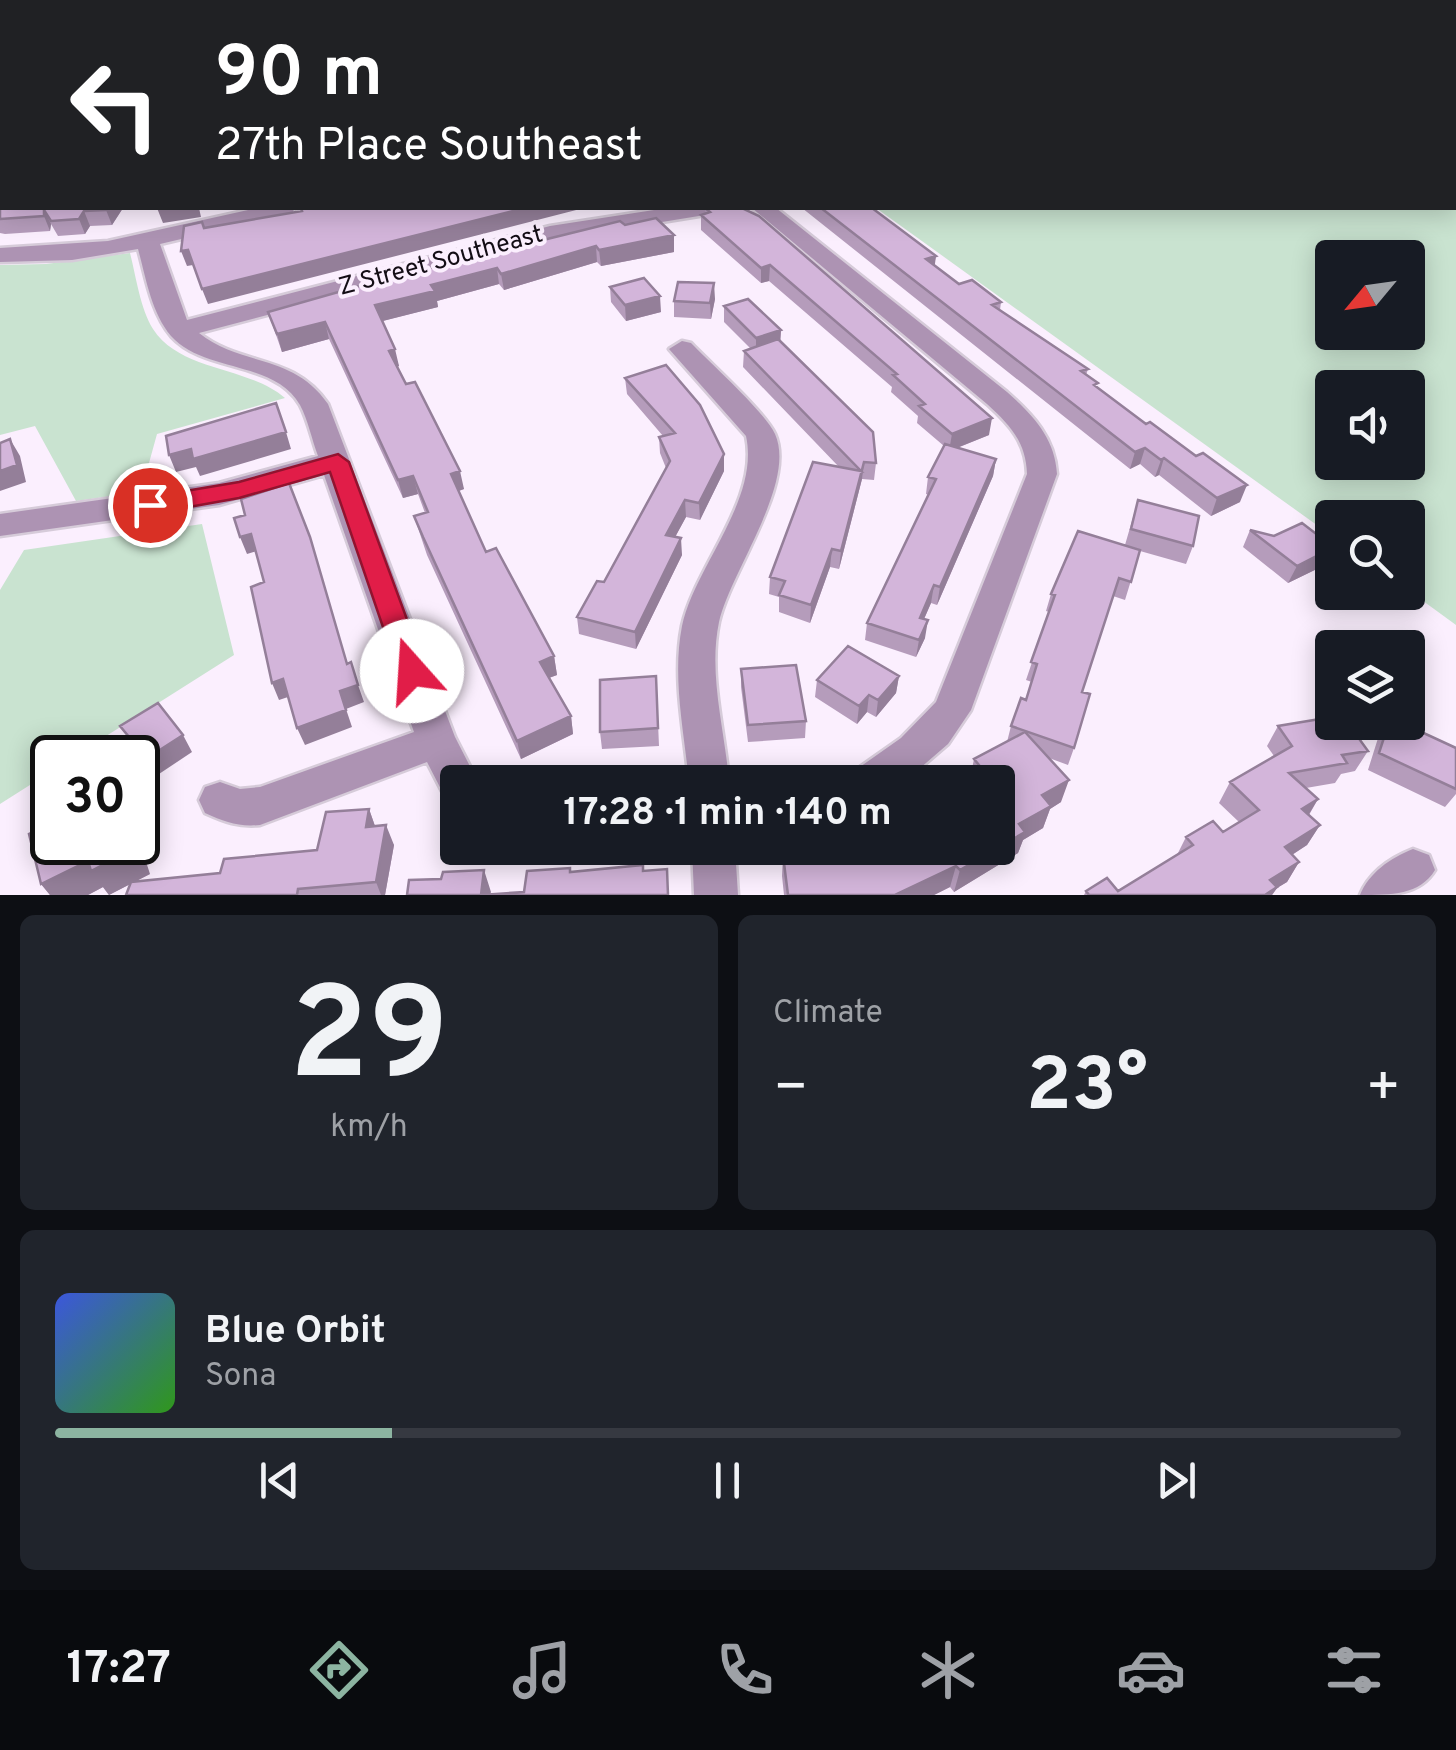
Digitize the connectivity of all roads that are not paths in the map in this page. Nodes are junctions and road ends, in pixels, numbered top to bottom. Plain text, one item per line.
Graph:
1 (694, 210) edge
2 (765, 210) edge
3 (238, 212) edge
4 (147, 239) junction
5 (0, 255) edge
6 (180, 330) junction
7 (682, 349) dead end
8 (338, 462) junction
9 (0, 525) edge
10 (437, 741) junction
11 (449, 765) edge
12 (708, 765) edge
13 (899, 765) edge
14 (220, 800) dead end
15 (715, 865) edge
16 (716, 895) edge

1 - 6 street, Z Street Southeast
2 - 13 street
3 - 4 street
4 - 5 street
4 - 6 street
6 - 8 street
7 - 12 street
8 - 9 street
8 - 10 street
10 - 11 street
10 - 14 street
15 - 16 street

